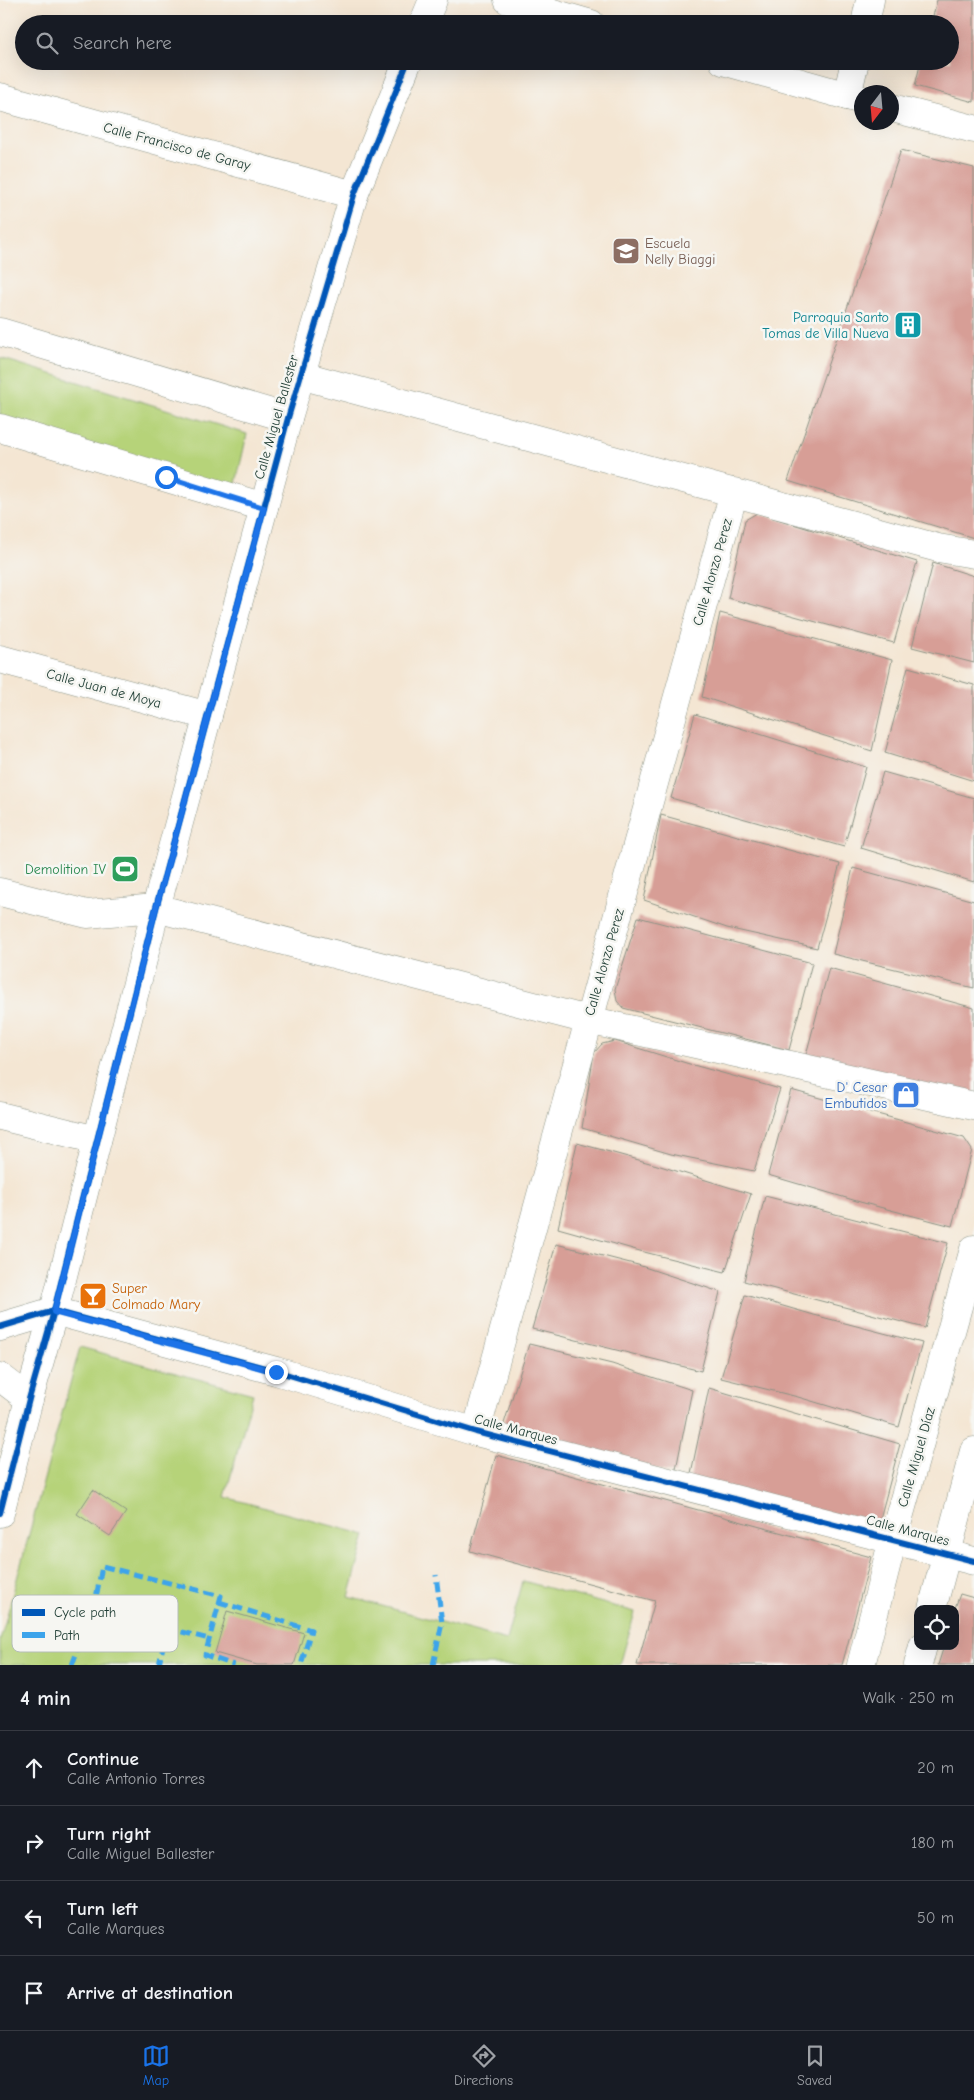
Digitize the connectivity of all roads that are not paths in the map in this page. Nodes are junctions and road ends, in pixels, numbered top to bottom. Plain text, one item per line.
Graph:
1 (433, 0) edge
2 (508, 0) edge
3 (870, 0) edge
4 (427, 15) edge
5 (560, 15) edge
6 (866, 15) edge
7 (404, 70) edge
8 (755, 70) edge
9 (855, 70) edge
10 (854, 85) edge
11 (0, 97) edge
12 (854, 98) edge
13 (899, 110) edge
14 (974, 129) edge
15 (354, 195) junction
16 (0, 332) edge
17 (300, 375) junction
18 (288, 418) junction
19 (0, 428) edge
20 (734, 492) junction
21 (264, 508) junction
22 (974, 554) edge
23 (0, 659) edge
24 (208, 716) junction
25 (0, 892) edge
26 (156, 908) junction
27 (588, 1020) junction
28 (974, 1106) edge
29 (0, 1116) edge
30 (97, 1140) junction
31 (974, 1249) edge
32 (54, 1312) junction
33 (0, 1327) edge
34 (0, 1377) edge
35 (29, 1399) junction
36 (476, 1432) junction
37 (974, 1451) edge
38 (0, 1513) edge
39 (893, 1539) junction
40 (947, 1553) junction
41 (974, 1560) edge
42 (933, 1605) edge
43 (922, 1650) edge
44 (861, 1665) edge
45 (918, 1665) edge

1 - 4 street
2 - 5 street
3 - 6 street
7 - 15 street, Calle Miguel Ballester
8 - 12 street
9 - 10 street
11 - 15 street, Calle Francisco de Garay
13 - 14 street
15 - 17 street, Calle Miguel Ballester
16 - 18 street
17 - 18 street, Calle Miguel Ballester
17 - 20 street
18 - 21 street, Calle Miguel Ballester
19 - 21 street
20 - 22 street
20 - 27 street, Calle Alonzo Perez
21 - 24 street, Calle Miguel Ballester
23 - 24 street, Calle Juan de Moya
24 - 26 street, Calle Miguel Ballester
25 - 26 street
26 - 27 street
26 - 30 street, Calle Miguel Ballester
27 - 28 street
27 - 36 street, Calle Alonzo Perez
29 - 30 street
30 - 32 street, Calle Miguel Ballester
31 - 39 street, Calle Miguel Díaz
32 - 33 street
32 - 35 street, Calle Miguel Ballester
32 - 36 street, Calle Marques
34 - 35 street
35 - 38 street, Calle Miguel Ballester
36 - 39 street, Calle Marques
37 - 40 street
39 - 40 street, Calle Marques
39 - 44 street, Calle Miguel Díaz
40 - 41 street, Calle Marques
40 - 42 street
43 - 45 street

